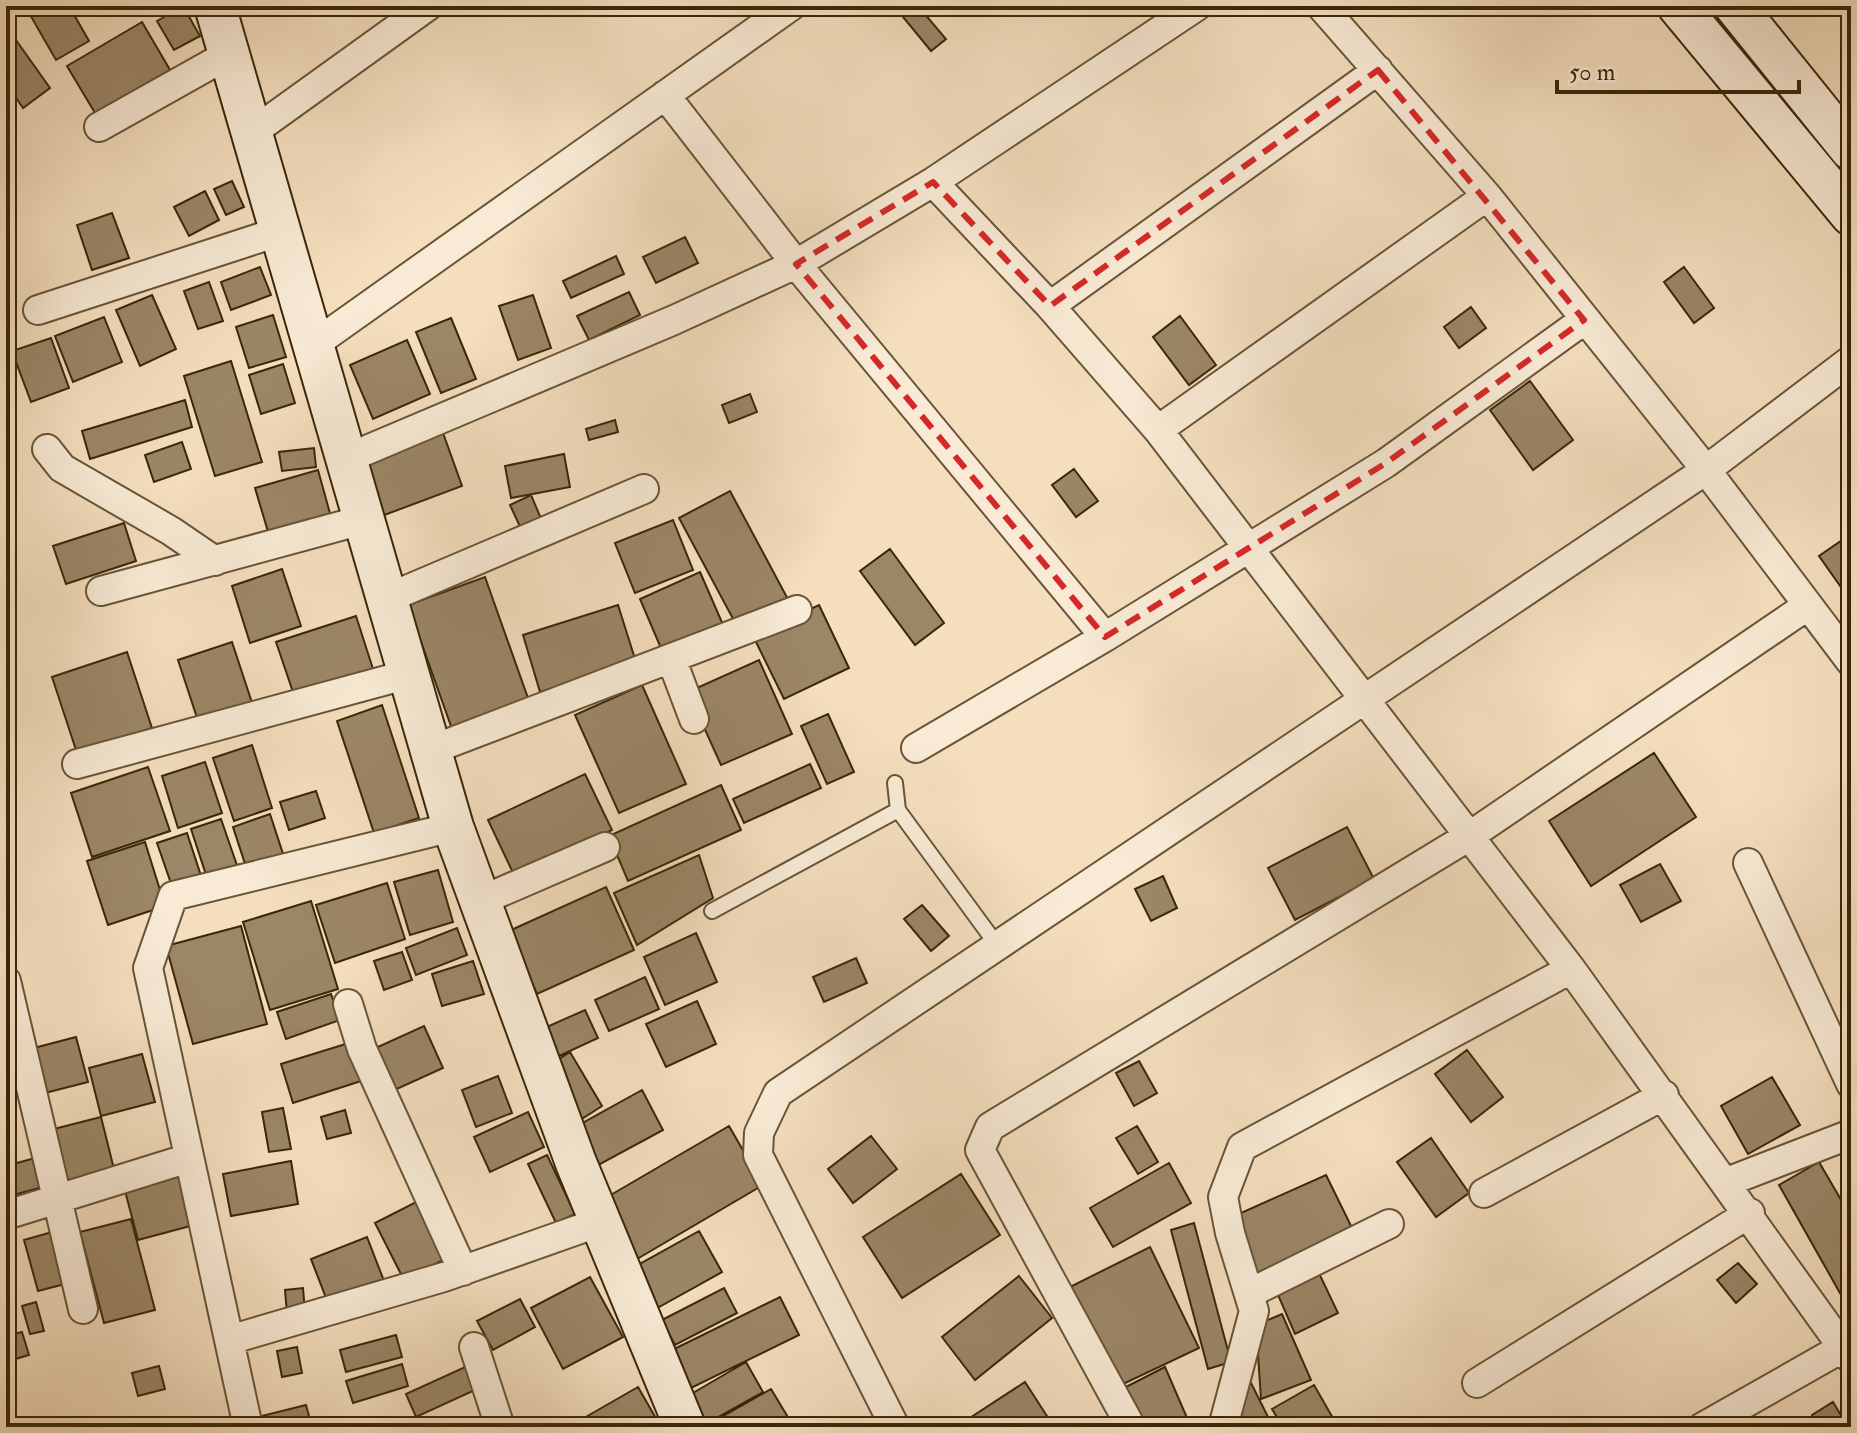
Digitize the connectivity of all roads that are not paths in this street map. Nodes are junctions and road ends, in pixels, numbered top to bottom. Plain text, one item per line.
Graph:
1 (215, 6) edge
2 (428, 6) edge
3 (791, 6) edge
4 (1197, 6) edge
5 (1321, 6) edge
6 (1678, 6) edge
7 (1735, 6) edge
8 (229, 54) junction
9 (1378, 70) junction
10 (665, 95) junction
11 (99, 127) dead end
12 (250, 134) junction
13 (1851, 150) edge
14 (933, 182) junction
15 (1487, 196) junction
16 (1851, 215) edge
17 (281, 231) junction
18 (796, 264) junction
19 (1050, 306) junction
20 (38, 310) dead end
21 (1584, 320) junction
22 (316, 343) junction
23 (1851, 360) edge
24 (1158, 430) junction
25 (47, 449) dead end
26 (348, 458) junction
27 (1706, 470) junction
28 (644, 489) dead end
29 (366, 519) junction
30 (1248, 546) junction
31 (215, 561) junction
32 (101, 591) dead end
33 (388, 598) junction
34 (1807, 606) junction
35 (797, 610) dead end
36 (1105, 637) junction
37 (671, 658) junction
38 (1851, 662) edge
39 (409, 674) junction
40 (1367, 699) junction
41 (694, 719) dead end
42 (916, 748) dead end
43 (431, 750) junction
44 (77, 764) dead end
45 (895, 783) dead end
46 (898, 810) junction
47 (453, 827) junction
48 (1471, 835) junction
49 (605, 847) dead end
50 (1748, 863) dead end
51 (480, 901) junction
52 (712, 911) dead end
53 (997, 945) junction
54 (1571, 969) junction
55 (6, 981) edge
56 (348, 1004) dead end
57 (1851, 1084) edge
58 (1664, 1095) junction
59 (1851, 1134) edge
60 (189, 1158) junction
61 (1727, 1182) junction
62 (1484, 1193) dead end
63 (59, 1199) junction
64 (1750, 1213) junction
65 (6, 1215) edge
66 (600, 1222) junction
67 (1389, 1224) dead end
68 (463, 1271) junction
69 (1250, 1293) junction
70 (83, 1309) dead end
71 (229, 1340) junction
72 (474, 1347) dead end
73 (1849, 1350) edge
74 (1477, 1383) dead end
75 (1707, 1426) edge
76 (248, 1427) edge
77 (500, 1427) edge
78 (685, 1427) edge
79 (895, 1427) edge
80 (1131, 1427) edge
81 (1223, 1427) edge

1 - 8 street
2 - 12 street
3 - 10 street
4 - 14 street
5 - 9 street
6 - 16 street
7 - 13 street
8 - 11 street
8 - 12 street
9 - 15 street
9 - 19 street
10 - 18 street
10 - 22 street
12 - 17 street
14 - 18 street
14 - 19 street
15 - 21 street
15 - 24 street
17 - 20 street
17 - 22 street
18 - 26 street
18 - 36 street
19 - 24 street
21 - 27 street
21 - 30 street
22 - 26 street
23 - 27 street
24 - 30 street
25 - 31 street
26 - 29 street
27 - 34 street
27 - 40 street
28 - 33 street
29 - 31 street
29 - 33 street
30 - 36 street
30 - 40 street
31 - 32 street
33 - 39 street
34 - 38 street
34 - 48 street
35 - 37 street
36 - 42 street
37 - 41 street
37 - 43 street
39 - 43 street
39 - 44 street
40 - 48 street
40 - 53 street
43 - 47 street
45 - 46 lane
46 - 52 lane
46 - 53 lane
47 - 51 street
47 - 60 street
48 - 54 street
48 - 80 street
49 - 51 street
50 - 57 street
51 - 66 street
53 - 79 street
54 - 58 street
54 - 69 street
55 - 63 street
56 - 68 street
58 - 61 street
58 - 62 street
59 - 61 street
60 - 63 street
60 - 71 street
61 - 64 street
63 - 65 street
63 - 70 street
64 - 73 street
64 - 74 street
66 - 68 street
66 - 78 street
67 - 69 street
68 - 71 street
69 - 81 street
71 - 76 street
72 - 77 street
73 - 75 street

